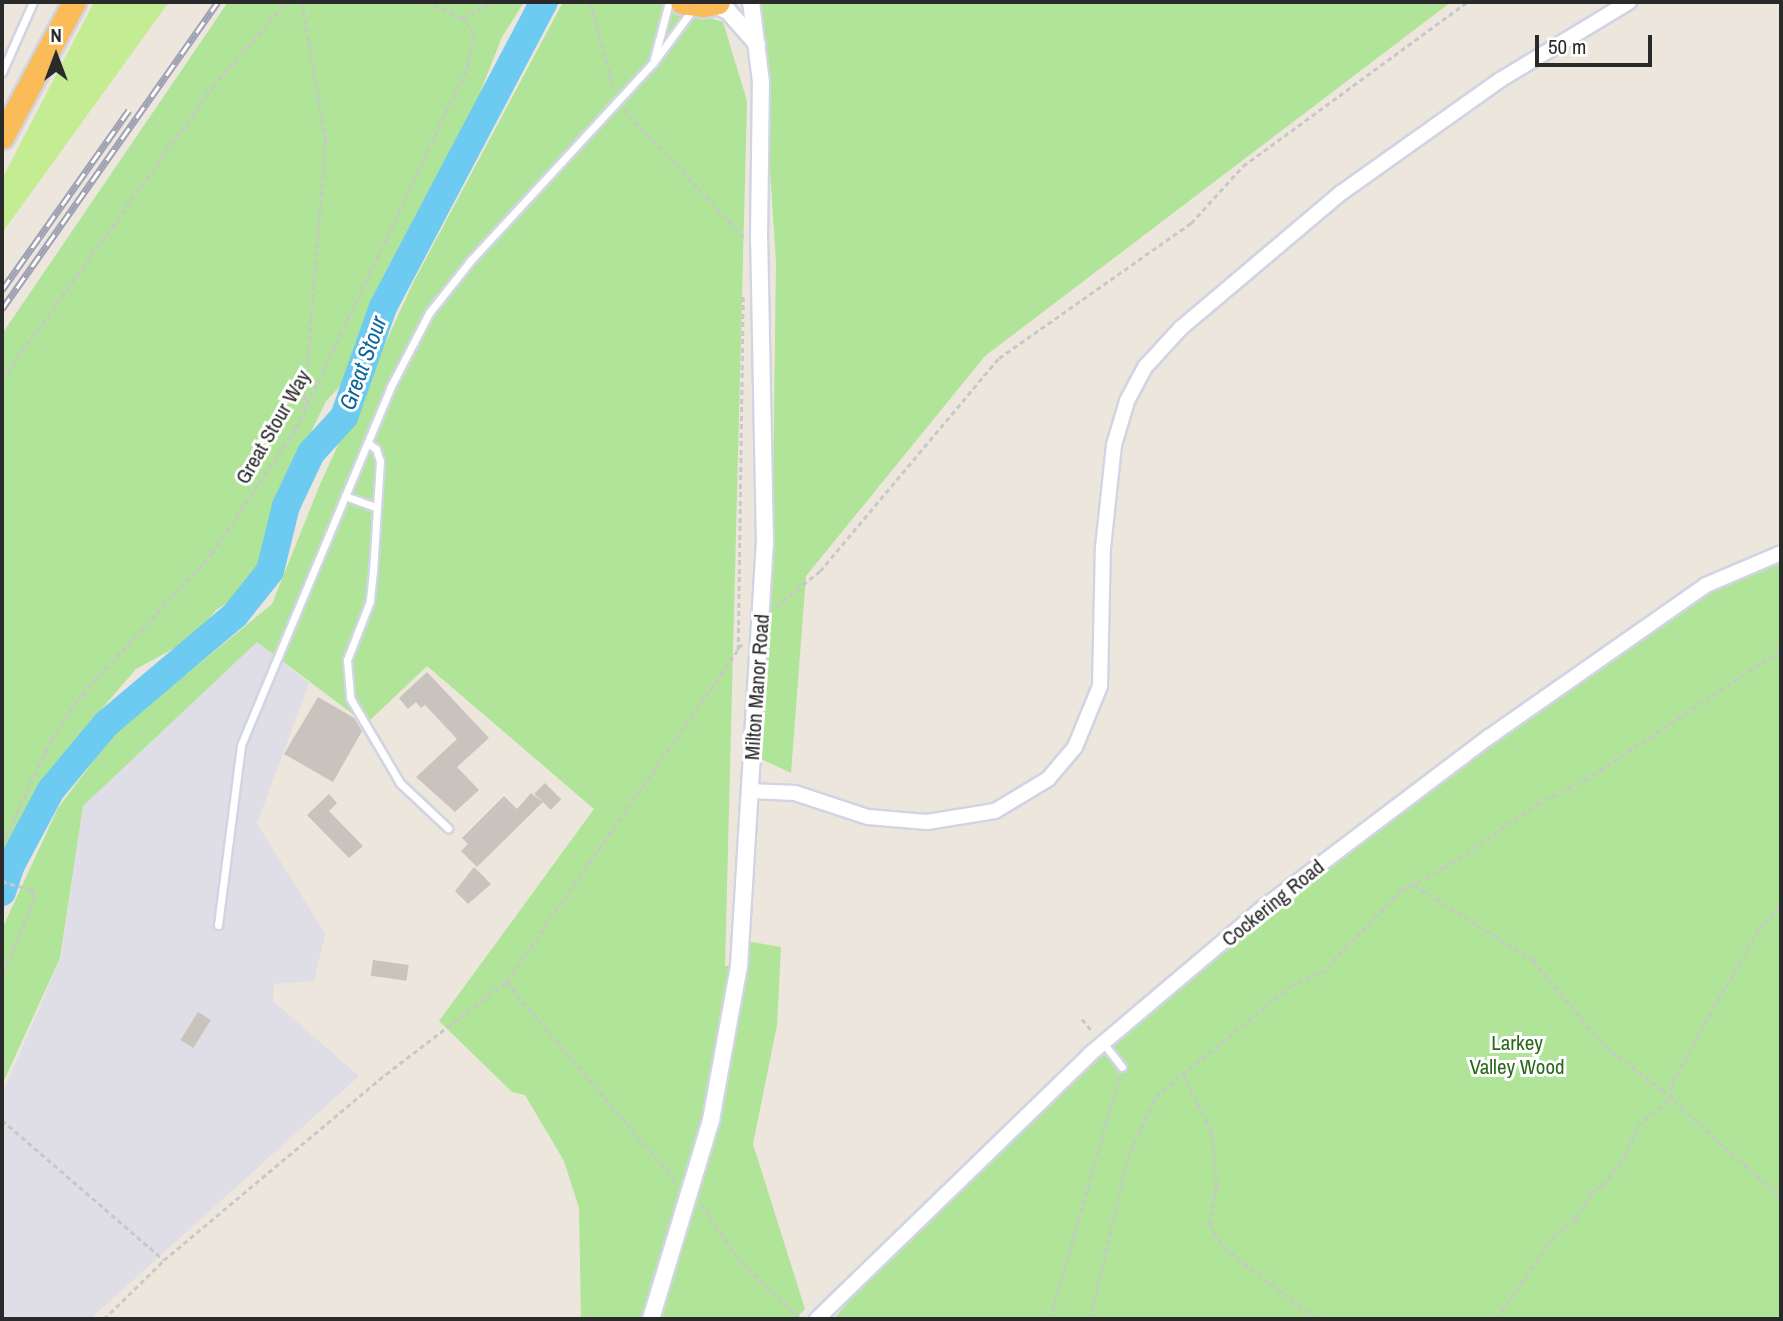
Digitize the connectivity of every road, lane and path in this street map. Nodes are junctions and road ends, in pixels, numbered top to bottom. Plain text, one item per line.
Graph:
1 (33, 2) edge
2 (74, 2) edge
3 (286, 2) edge
4 (302, 2) edge
5 (425, 2) edge
6 (494, 2) edge
7 (590, 2) edge
8 (670, 2) edge
9 (751, 2) edge
10 (1467, 2) edge
11 (1629, 2) edge
12 (702, 3) edge
13 (462, 18) junction
14 (757, 44) junction
15 (653, 63) junction
16 (2, 72) edge
17 (618, 103) junction
18 (2, 137) edge
19 (743, 251) dead end
20 (743, 292) dead end
21 (2, 379) edge
22 (304, 412) junction
23 (368, 443) junction
24 (345, 496) junction
25 (376, 507) junction
26 (1781, 552) edge
27 (762, 616) junction
28 (738, 650) junction
29 (1781, 650) edge
30 (750, 791) junction
31 (448, 828) dead end
32 (2, 845) edge
33 (2, 881) edge
34 (1412, 884) junction
35 (1781, 905) edge
36 (218, 925) dead end
37 (2, 977) edge
38 (506, 982) junction
39 (1104, 1044) junction
40 (1122, 1067) joint
41 (1183, 1073) junction
42 (1671, 1098) junction
43 (2, 1120) edge
44 (688, 1196) junction
45 (1781, 1198) edge
46 (706, 1206) dead end
47 (164, 1260) junction
48 (103, 1319) edge
49 (651, 1319) edge
50 (801, 1319) edge
51 (817, 1319) edge
52 (1050, 1319) edge
53 (1090, 1319) edge
54 (1316, 1319) edge
55 (1497, 1319) edge

1 - 16 lane
2 - 18 highway
3 - 21 path
4 - 22 path
5 - 13 path
6 - 13 path
7 - 17 path
8 - 15 lane
9 - 14 street, Milton Manor Road
10 - 27 path
11 - 30 street
12 - 14 street
12 - 15 lane
13 - 22 path, Great Stour Way
14 - 27 street, Milton Manor Road
15 - 17 lane
17 - 19 path
17 - 23 lane
20 - 28 path
22 - 32 path, Great Stour Way
23 - 24 lane
23 - 25 lane
24 - 25 lane
24 - 36 lane
25 - 31 lane
26 - 39 street, Cockering Road
27 - 28 path
27 - 30 street, Milton Manor Road
28 - 38 path
29 - 34 path
30 - 44 street, Milton Manor Road
33 - 37 path
34 - 41 path
34 - 42 path
35 - 42 path
38 - 44 path
38 - 47 path
39 - 40 lane
39 - 51 street, Cockering Road
40 - 52 path
41 - 53 path
41 - 54 path
42 - 45 path
42 - 55 path
43 - 47 path
44 - 49 street, Milton Manor Road
46 - 50 path
47 - 48 path

